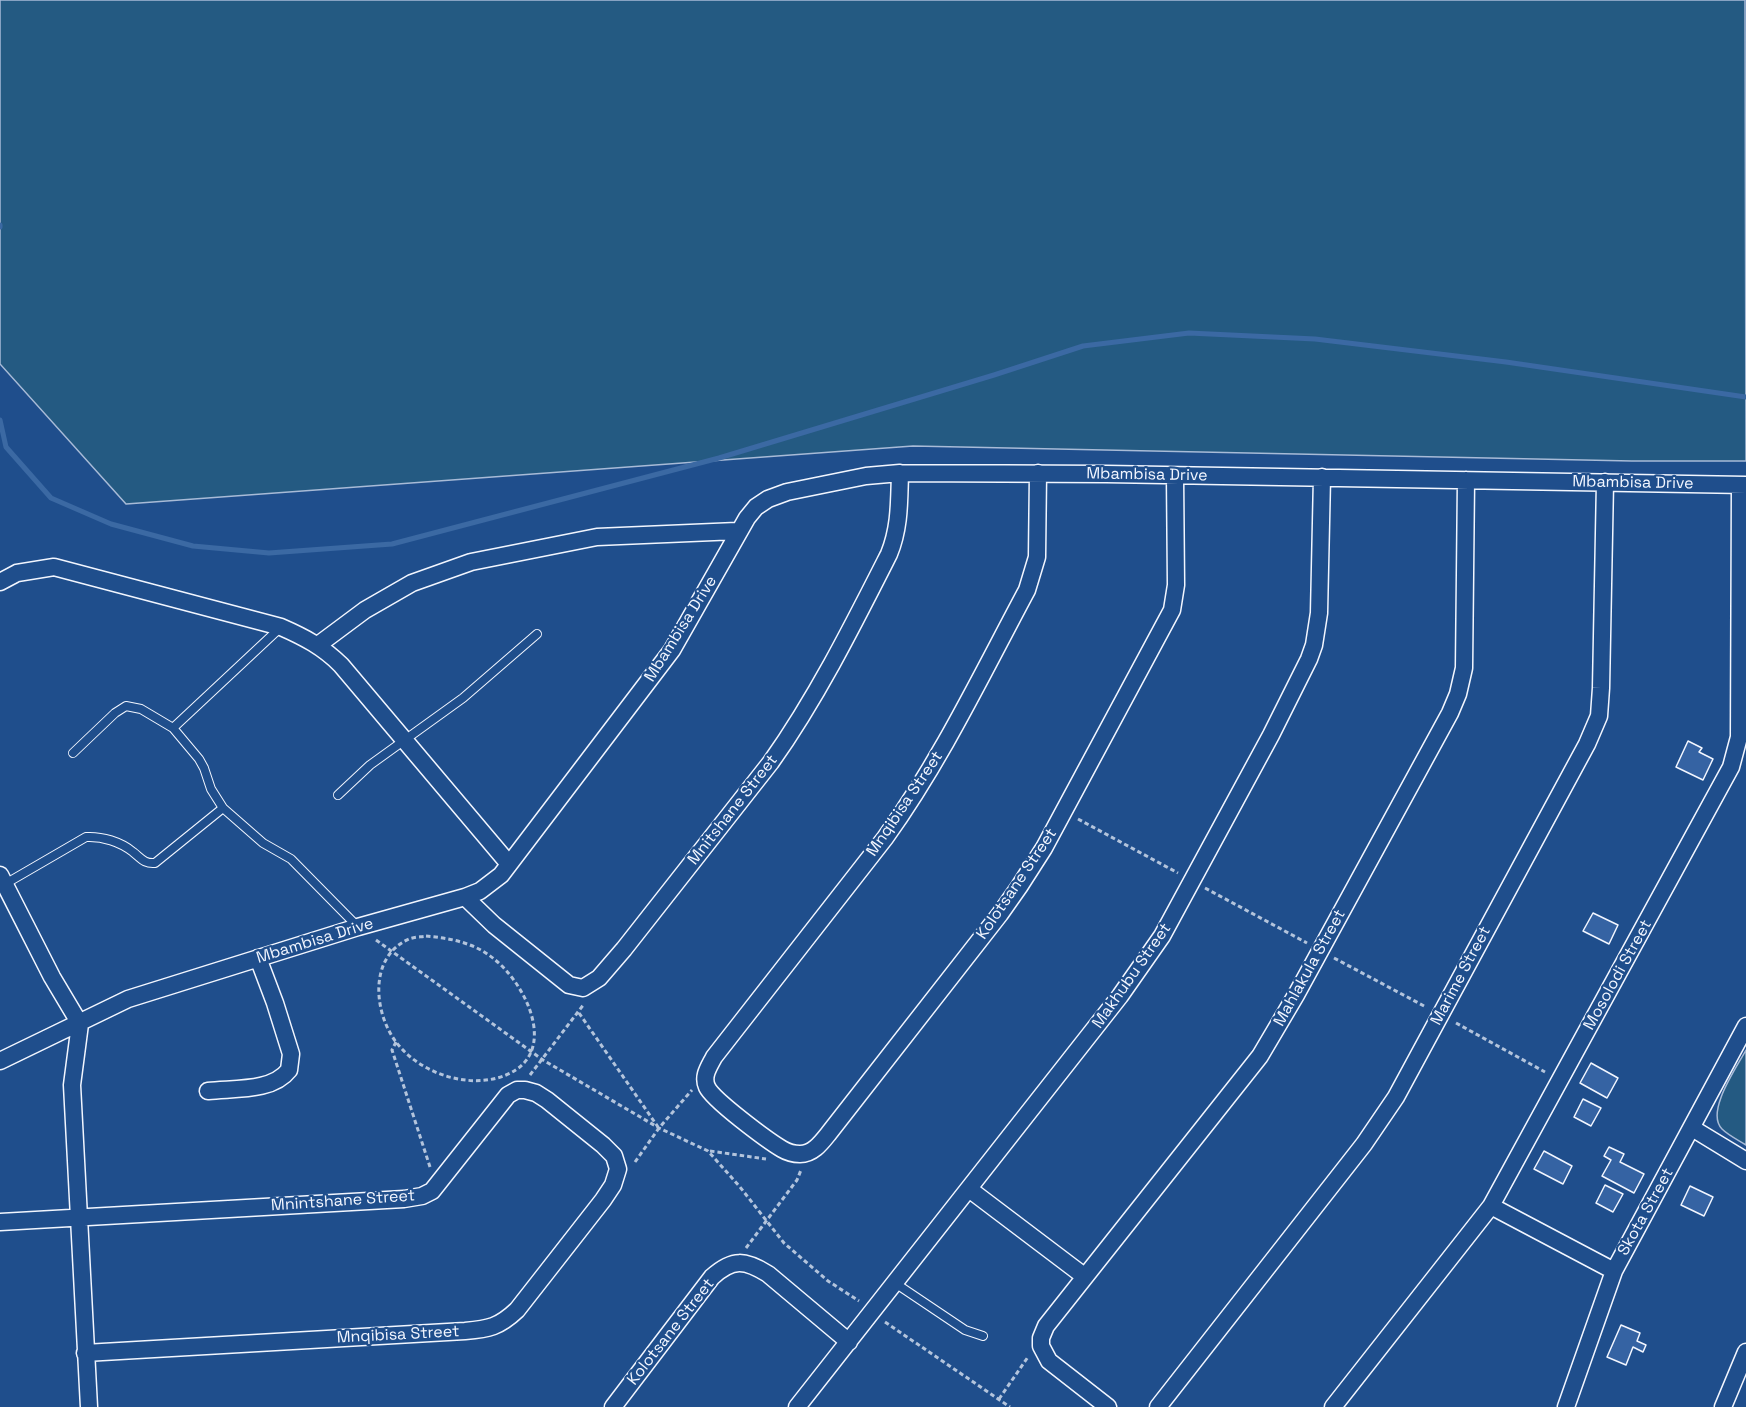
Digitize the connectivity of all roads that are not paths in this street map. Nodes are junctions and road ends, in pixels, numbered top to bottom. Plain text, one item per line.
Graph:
1 (900, 473) junction
2 (1038, 473) junction
3 (1175, 476) junction
4 (1322, 477) junction
5 (1466, 480) junction
6 (1605, 482) junction
7 (1743, 485) edge
8 (737, 531) junction
9 (0, 582) edge
10 (281, 627) junction
11 (537, 634) dead end
12 (318, 645) junction
13 (173, 728) junction
14 (405, 739) junction
15 (73, 753) dead end
16 (338, 795) dead end
17 (223, 808) junction
18 (509, 864) junction
19 (2, 879) edge
20 (465, 897) junction
21 (358, 927) junction
22 (258, 958) junction
23 (80, 1024) junction
24 (1746, 1026) edge
25 (0, 1061) edge
26 (208, 1091) dead end
27 (717, 1100) joint
28 (1692, 1128) junction
29 (1746, 1161) edge
30 (617, 1177) joint
31 (969, 1189) junction
32 (1491, 1206) junction
33 (79, 1217) junction
34 (0, 1222) edge
35 (1614, 1271) junction
36 (1084, 1276) junction
37 (895, 1283) junction
38 (983, 1336) dead end
39 (849, 1342) junction
40 (1746, 1352) edge
41 (86, 1353) junction
42 (88, 1407) edge
43 (613, 1407) edge
44 (797, 1407) edge
45 (1108, 1407) edge
46 (1158, 1407) edge
47 (1333, 1407) edge
48 (1566, 1407) edge
49 (1723, 1407) edge

1 - 2 street, Mbambisa Drive
1 - 8 street, Mbambisa Drive
1 - 20 street, Mnitshane Street
2 - 3 street, Mbambisa Drive
2 - 27 street, Mnqibisa Street
3 - 4 street, Mbambisa Drive
3 - 27 street, Kolotsane Street
4 - 5 street, Mbambisa Drive
4 - 31 street, Makhubu Street
5 - 6 street, Mbambisa Drive
5 - 36 street, Mahlakula Street
6 - 7 street, Mbambisa Drive
6 - 46 street, Marime Street
7 - 32 street, Mosolodi Street
8 - 12 street
8 - 18 street, Mbambisa Drive
9 - 10 street
10 - 12 street
10 - 13 lane
11 - 14 lane
12 - 14 street
13 - 15 lane
13 - 17 lane
14 - 16 lane
14 - 18 street
17 - 19 lane
17 - 21 lane
18 - 20 street, Mbambisa Drive
19 - 23 street
20 - 21 street, Mbambisa Drive
21 - 22 street, Mbambisa Drive
22 - 23 street, Mbambisa Drive
22 - 26 street
23 - 25 street, Mbambisa Drive
23 - 33 street
24 - 28 street, Skota Street
28 - 29 street
28 - 35 street, Skota Street
30 - 33 street, Mnintshane Street
30 - 41 street, Mnqibisa Street
31 - 36 street
31 - 37 street, Makhubu Street
32 - 35 street
32 - 47 street, Mosolodi Street
33 - 34 street, Mnintshane Street
33 - 41 street
35 - 48 street, Skota Street
36 - 45 street
37 - 38 lane
37 - 39 street, Makhubu Street
39 - 43 street, Kolotsane Street
39 - 44 street, Makhubu Street
40 - 49 street
41 - 42 street

